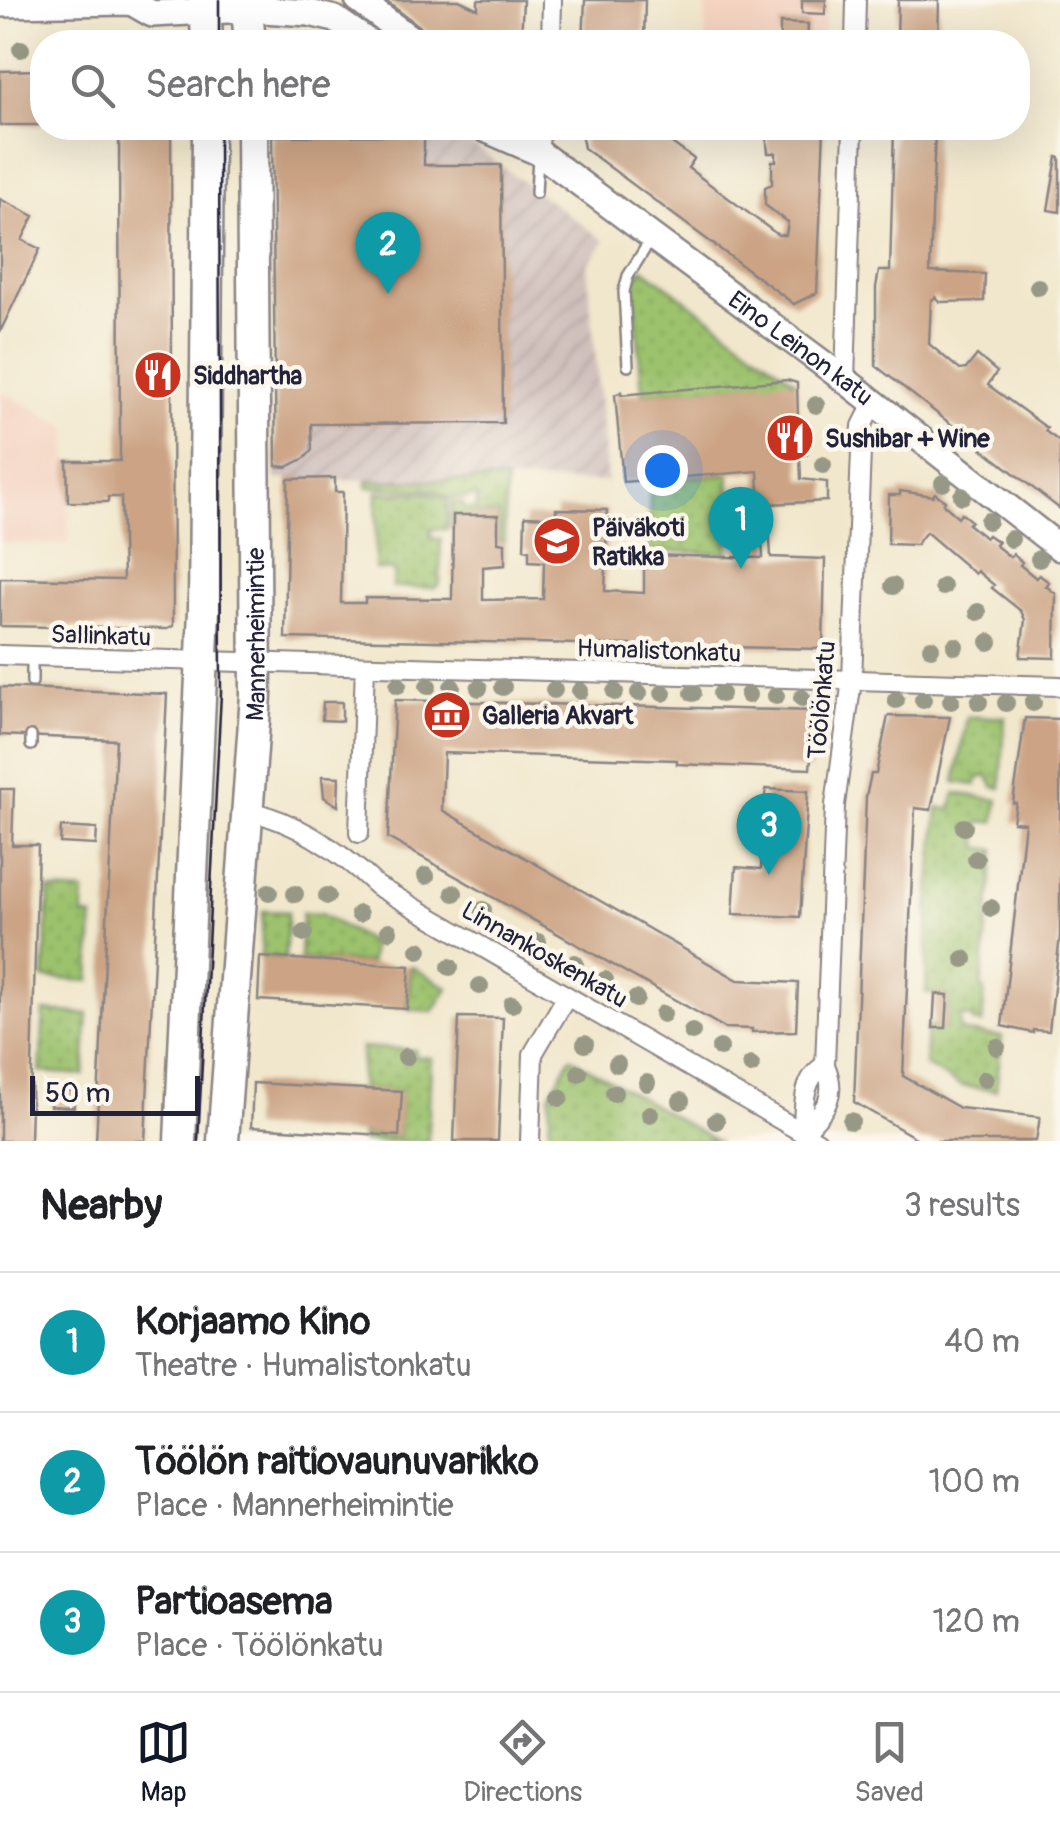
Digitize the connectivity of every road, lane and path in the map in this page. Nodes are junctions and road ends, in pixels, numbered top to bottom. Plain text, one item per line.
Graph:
1 (358, 0) edge
2 (552, 0) edge
3 (856, 0) edge
4 (132, 1) edge
5 (0, 4) edge
6 (247, 4) edge
7 (309, 6) edge
8 (206, 18) edge
9 (249, 30) edge
10 (351, 30) edge
11 (399, 30) edge
12 (551, 30) edge
13 (855, 30) edge
14 (208, 140) edge
15 (252, 140) edge
16 (540, 140) edge
17 (853, 140) edge
18 (536, 194) dead end
19 (652, 237) junction
20 (628, 366) dead end
21 (845, 380) junction
22 (874, 402) junction
23 (1060, 548) edge
24 (0, 656) edge
25 (32, 658) junction
26 (201, 662) junction
27 (256, 662) junction
28 (365, 666) junction
29 (852, 680) junction
30 (32, 682) dead end
31 (1059, 686) edge
32 (249, 811) junction
33 (360, 833) dead end
34 (566, 996) junction
35 (810, 1137) edge
36 (180, 1141) edge
37 (224, 1141) edge
38 (530, 1141) edge

1 - 11 street
2 - 12 street
3 - 13 street
4 - 5 street
4 - 8 street
6 - 7 street
6 - 8 street
6 - 9 main road
7 - 10 street
14 - 26 main road, Mannerheimintie
15 - 27 main road, Mannerheimintie
16 - 18 lane
16 - 19 street, Eino Leinon katu
17 - 21 street
19 - 20 lane
19 - 21 street, Eino Leinon katu
21 - 22 street, Eino Leinon katu
22 - 23 street, Eino Leinon katu
22 - 29 street, Töölönkatu
24 - 25 street, Sallinkatu
25 - 26 street, Sallinkatu
25 - 30 lane
26 - 27 street, Sallinkatu
26 - 36 main road, Mannerheimintie
27 - 28 street, Humalistonkatu
27 - 32 main road, Mannerheimintie
28 - 29 street, Humalistonkatu
28 - 33 street
29 - 31 street, Humalistonkatu
29 - 35 street, Töölönkatu
32 - 34 street, Linnankoskenkatu
32 - 37 main road, Mannerheimintie
34 - 35 street, Linnankoskenkatu
34 - 38 street

